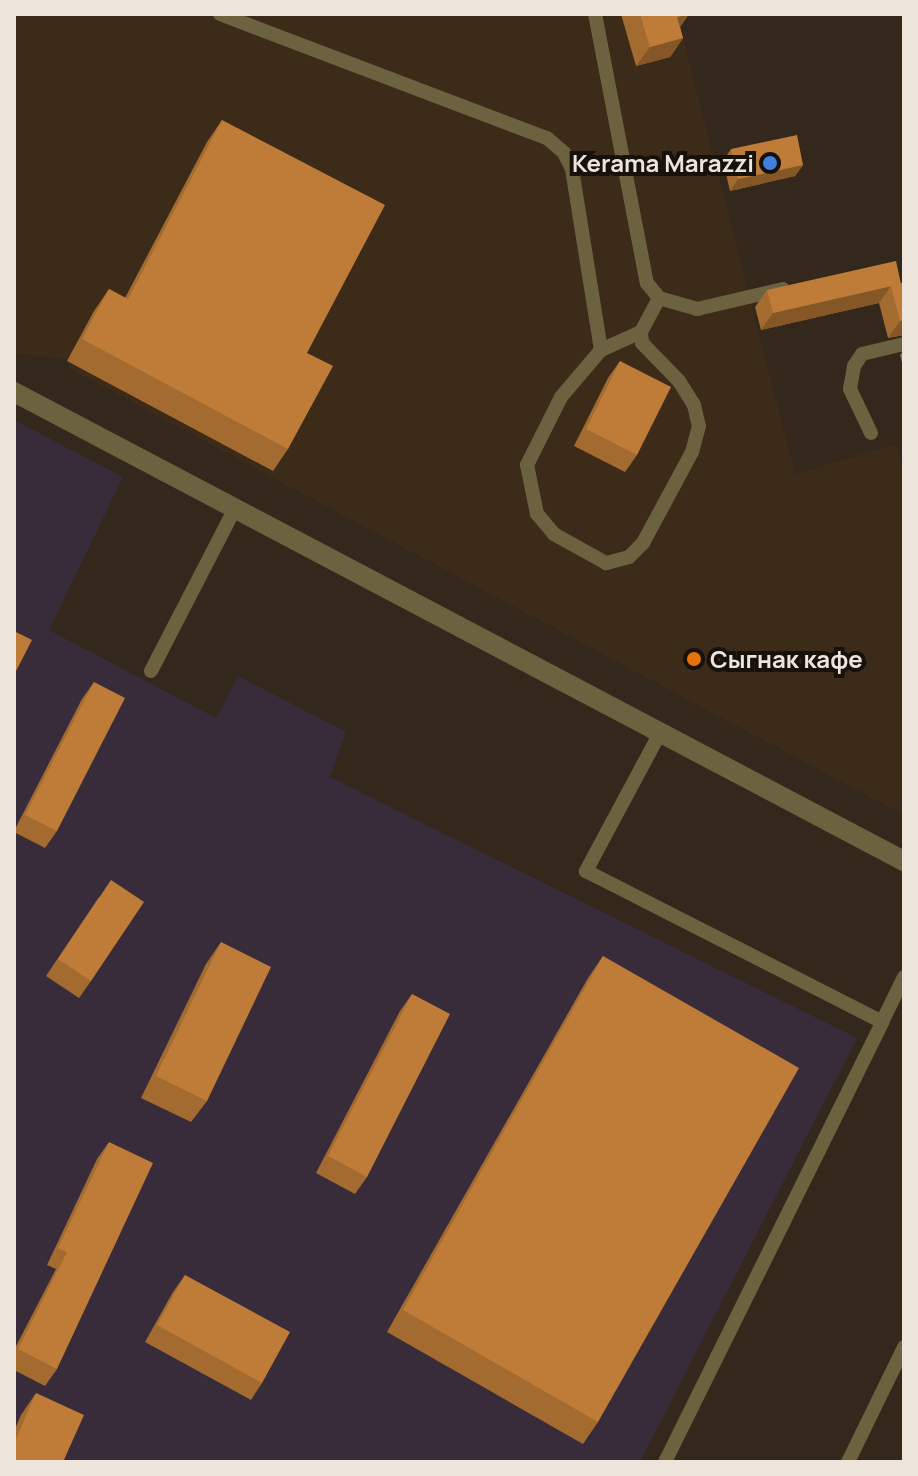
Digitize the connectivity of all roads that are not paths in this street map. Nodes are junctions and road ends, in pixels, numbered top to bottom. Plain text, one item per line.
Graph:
1 (220, 14) edge
2 (595, 14) edge
3 (800, 285) edge
4 (659, 298) junction
5 (641, 332) junction
6 (904, 344) edge
7 (601, 350) junction
8 (14, 392) edge
9 (871, 433) dead end
10 (233, 512) junction
11 (151, 671) dead end
12 (660, 733) junction
13 (904, 861) edge
14 (904, 977) edge
15 (882, 1022) junction
16 (904, 1347) edge
17 (665, 1462) edge
18 (848, 1462) edge

1 - 7 lane
2 - 4 lane
3 - 4 lane
4 - 5 lane
5 - 7 lane
5 - 7 lane
6 - 9 lane
8 - 10 street
10 - 11 lane
10 - 12 street
12 - 13 street
12 - 15 lane
14 - 15 lane
15 - 17 lane
16 - 18 lane

